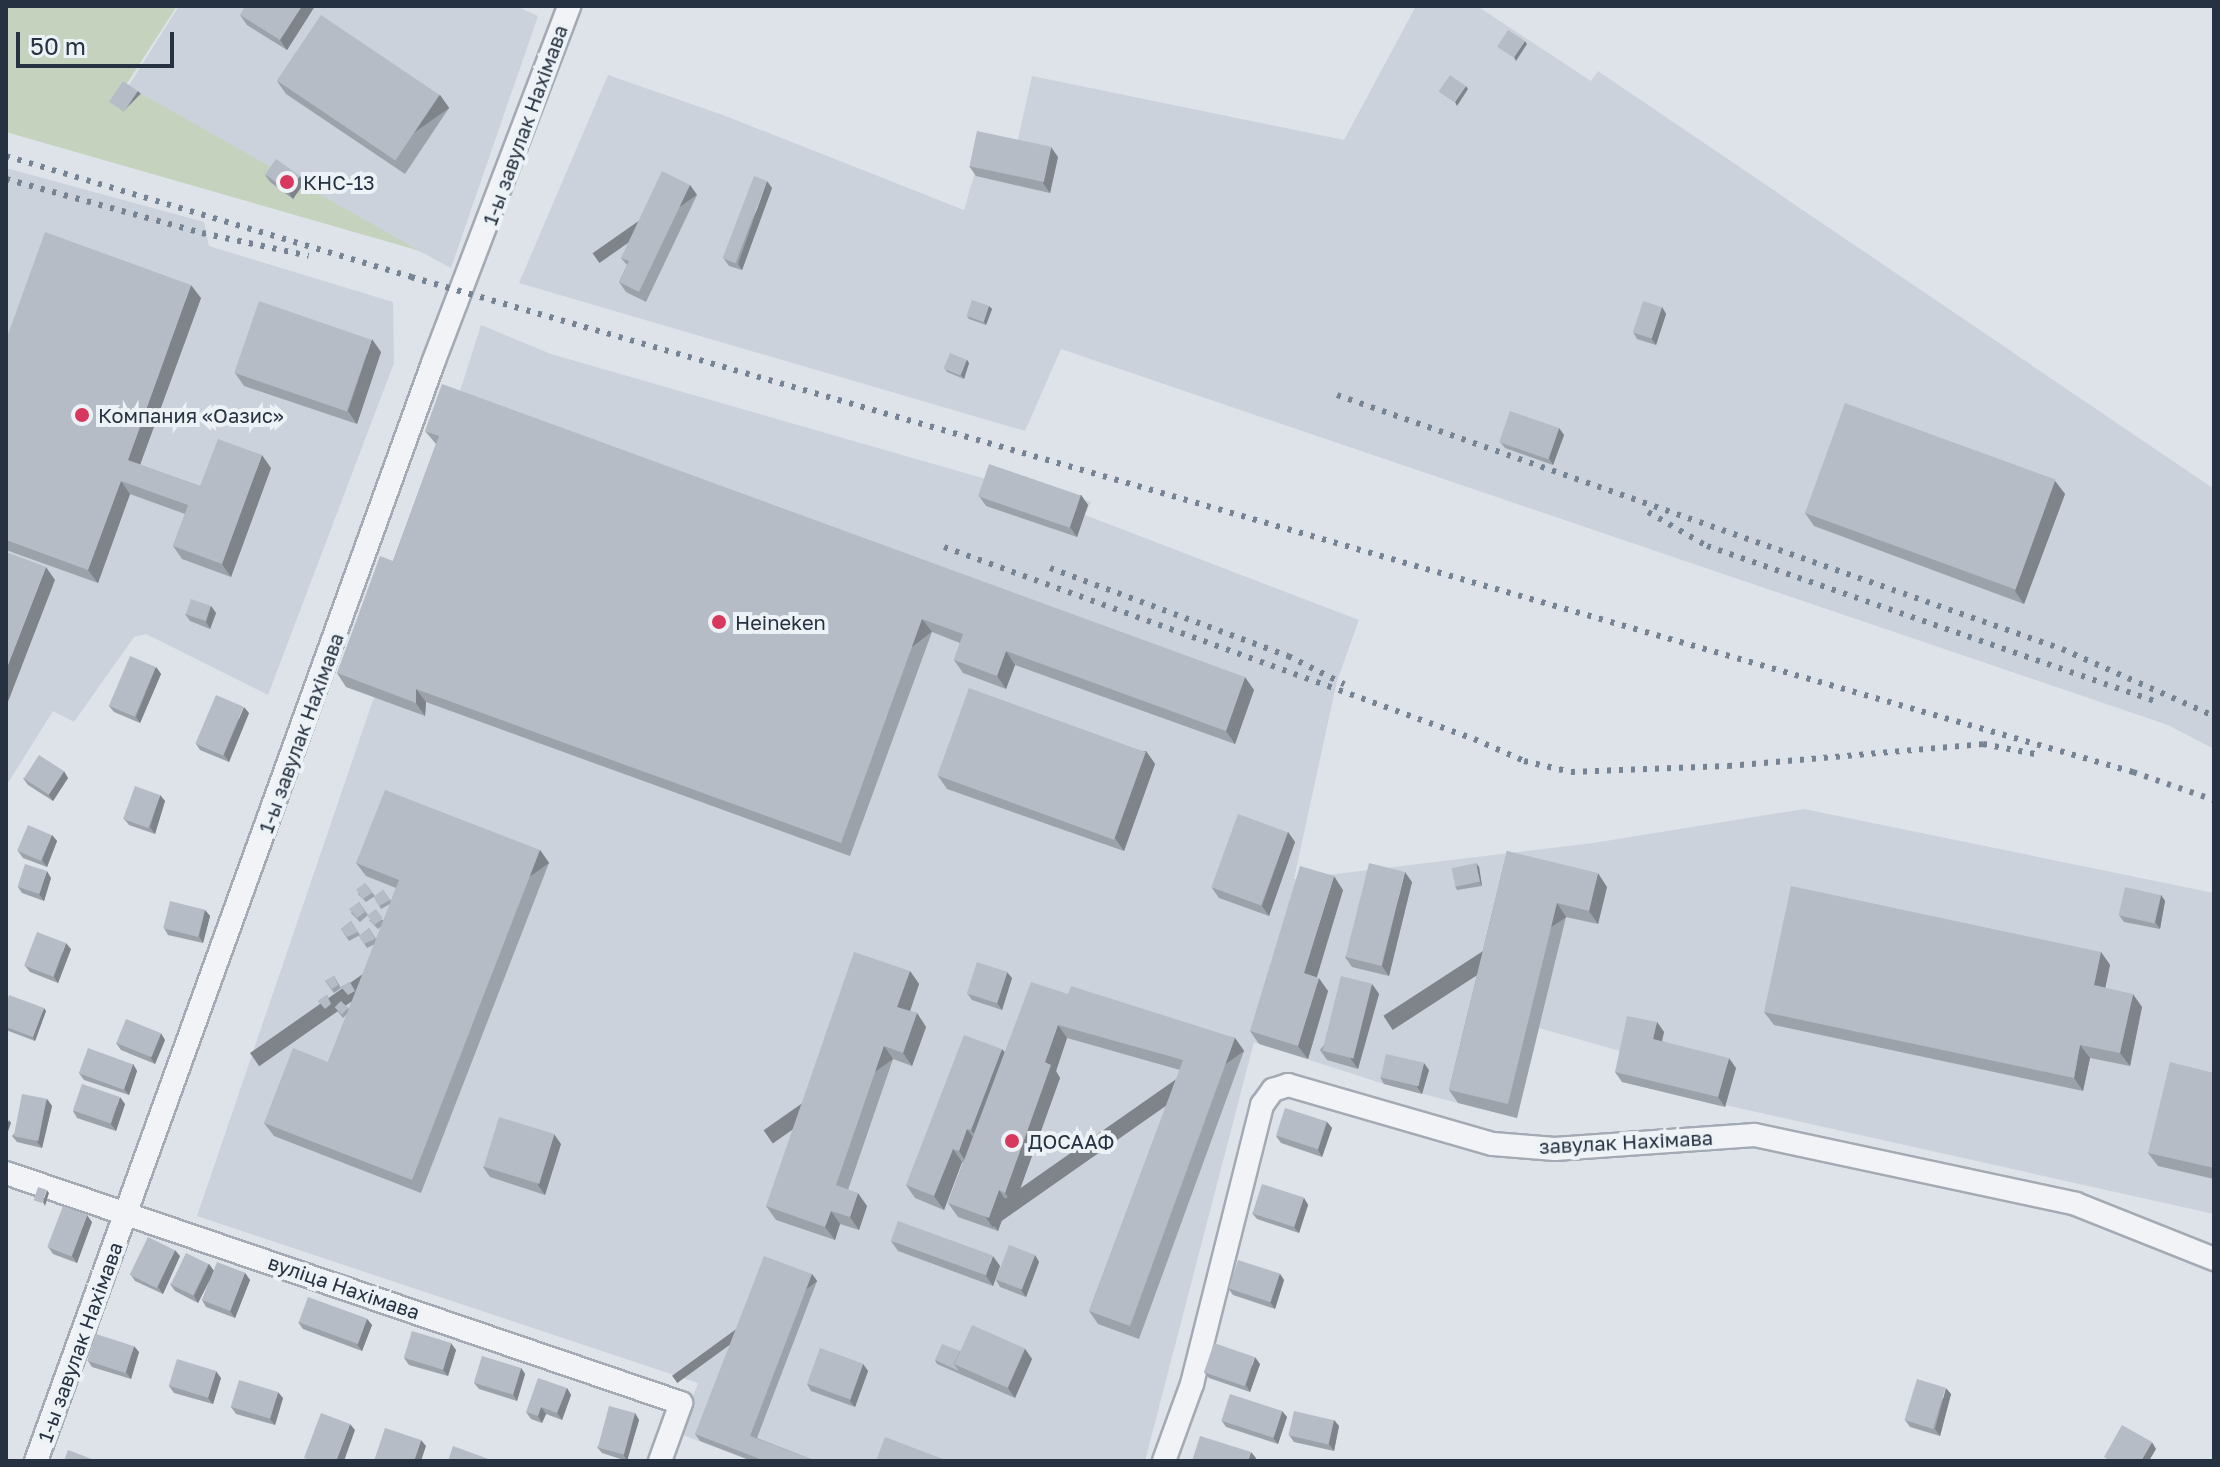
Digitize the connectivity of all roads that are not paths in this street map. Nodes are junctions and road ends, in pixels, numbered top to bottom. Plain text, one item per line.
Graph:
1 (569, 6) edge
2 (6, 1173) edge
3 (128, 1213) junction
4 (2214, 1259) edge
5 (36, 1461) edge
6 (660, 1461) edge
7 (1164, 1461) edge

1 - 3 street, 1-ы завулак Нахімава
2 - 3 street, вуліца Нахімава
3 - 5 street, 1-ы завулак Нахімава
3 - 6 street, вуліца Нахімава
4 - 7 street, завулак Нахімава

